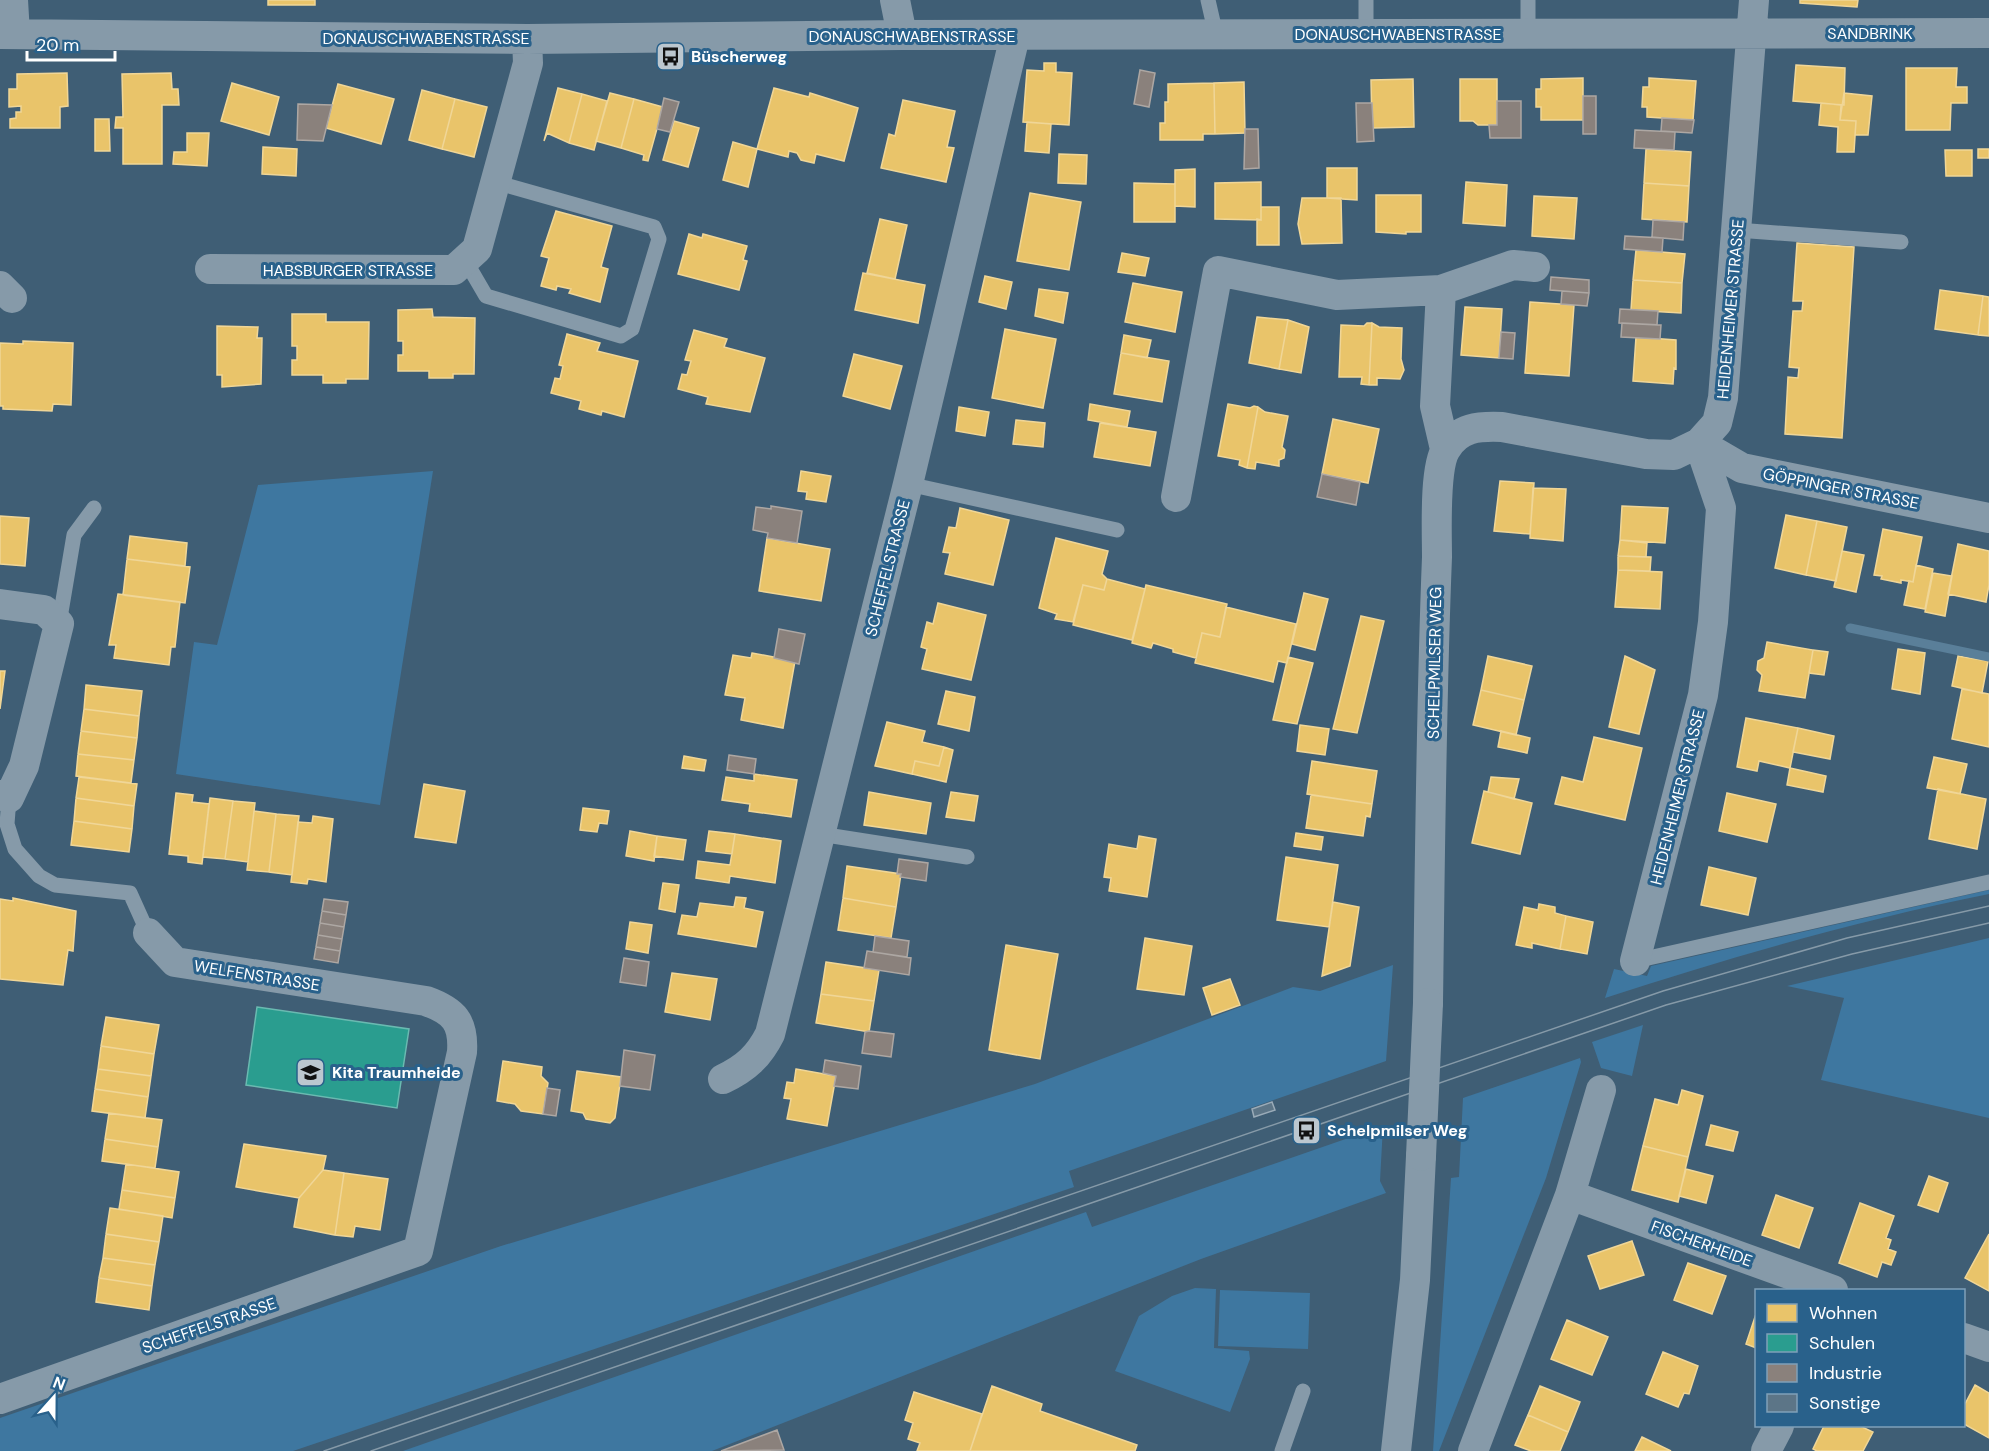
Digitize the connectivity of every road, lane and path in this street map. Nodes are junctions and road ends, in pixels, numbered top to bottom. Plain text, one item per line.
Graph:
1 (13, 0) edge
2 (895, 0) edge
3 (1208, 0) edge
4 (1366, 0) edge
5 (1528, 0) edge
6 (1754, 0) edge
7 (1752, 33) junction
8 (1989, 33) edge
9 (7, 34) edge
10 (1528, 34) junction
11 (902, 35) junction
12 (1216, 35) junction
13 (1366, 35) junction
14 (1015, 36) junction
15 (527, 39) junction
16 (495, 182) junction
17 (1737, 230) junction
18 (1901, 242) dead end
19 (465, 260) junction
20 (1535, 267) dead end
21 (210, 269) dead end
22 (1441, 290) junction
23 (1699, 443) junction
24 (1445, 449) junction
25 (908, 484) junction
26 (1176, 497) dead end
27 (94, 508) dead end
28 (1989, 518) edge
29 (1118, 530) dead end
30 (0, 604) edge
31 (58, 624) junction
32 (5, 796) edge
33 (820, 834) junction
34 (967, 857) dead end
35 (1989, 882) edge
36 (148, 933) joint
37 (1635, 960) joint
38 (723, 1079) dead end
39 (1601, 1090) dead end
40 (1570, 1196) junction
41 (418, 1251) joint
42 (1830, 1289) edge
43 (1965, 1338) edge
44 (1989, 1347) edge
45 (1303, 1391) dead end
46 (0, 1399) edge
47 (1778, 1427) edge
48 (1282, 1451) edge
49 (1396, 1451) edge
50 (1473, 1451) edge
51 (1766, 1451) edge

1 - 9 street
2 - 11 street
3 - 12 lane
4 - 13 lane
5 - 10 lane
6 - 7 street, HEIDENHEIMER STRASSE
7 - 8 street, SANDBRINK
7 - 10 street, DONAUSCHWABENSTRASSE
7 - 17 street, HEIDENHEIMER STRASSE
9 - 15 street, DONAUSCHWABENSTRASSE
10 - 13 street, DONAUSCHWABENSTRASSE
11 - 14 street, DONAUSCHWABENSTRASSE
11 - 15 street, DONAUSCHWABENSTRASSE
12 - 13 street, DONAUSCHWABENSTRASSE
12 - 14 street, DONAUSCHWABENSTRASSE
14 - 25 street, SCHEFFELSTRASSE
15 - 16 street
16 - 19 street
16 - 19 lane
17 - 18 lane
17 - 23 street, HEIDENHEIMER STRASSE
19 - 21 street, HABSBURGER STRASSE
20 - 22 street
22 - 24 street, SCHELPMILSER WEG
22 - 26 street
23 - 24 street
23 - 28 street, GÖPPINGER STRASSE
23 - 37 street, HEIDENHEIMER STRASSE
24 - 49 street, SCHELPMILSER WEG, bridge
25 - 29 lane
25 - 33 street, SCHEFFELSTRASSE
27 - 31 lane
30 - 31 street
31 - 32 street, WELFENSTRASSE
32 - 36 lane, WELFENSTRASSE
33 - 34 lane
33 - 38 street, SCHEFFELSTRASSE
35 - 37 lane
36 - 41 street, WELFENSTRASSE
39 - 40 street
40 - 42 street, FISCHERHEIDE
40 - 50 street
41 - 46 street, SCHEFFELSTRASSE
43 - 44 street
45 - 48 lane
47 - 51 street

